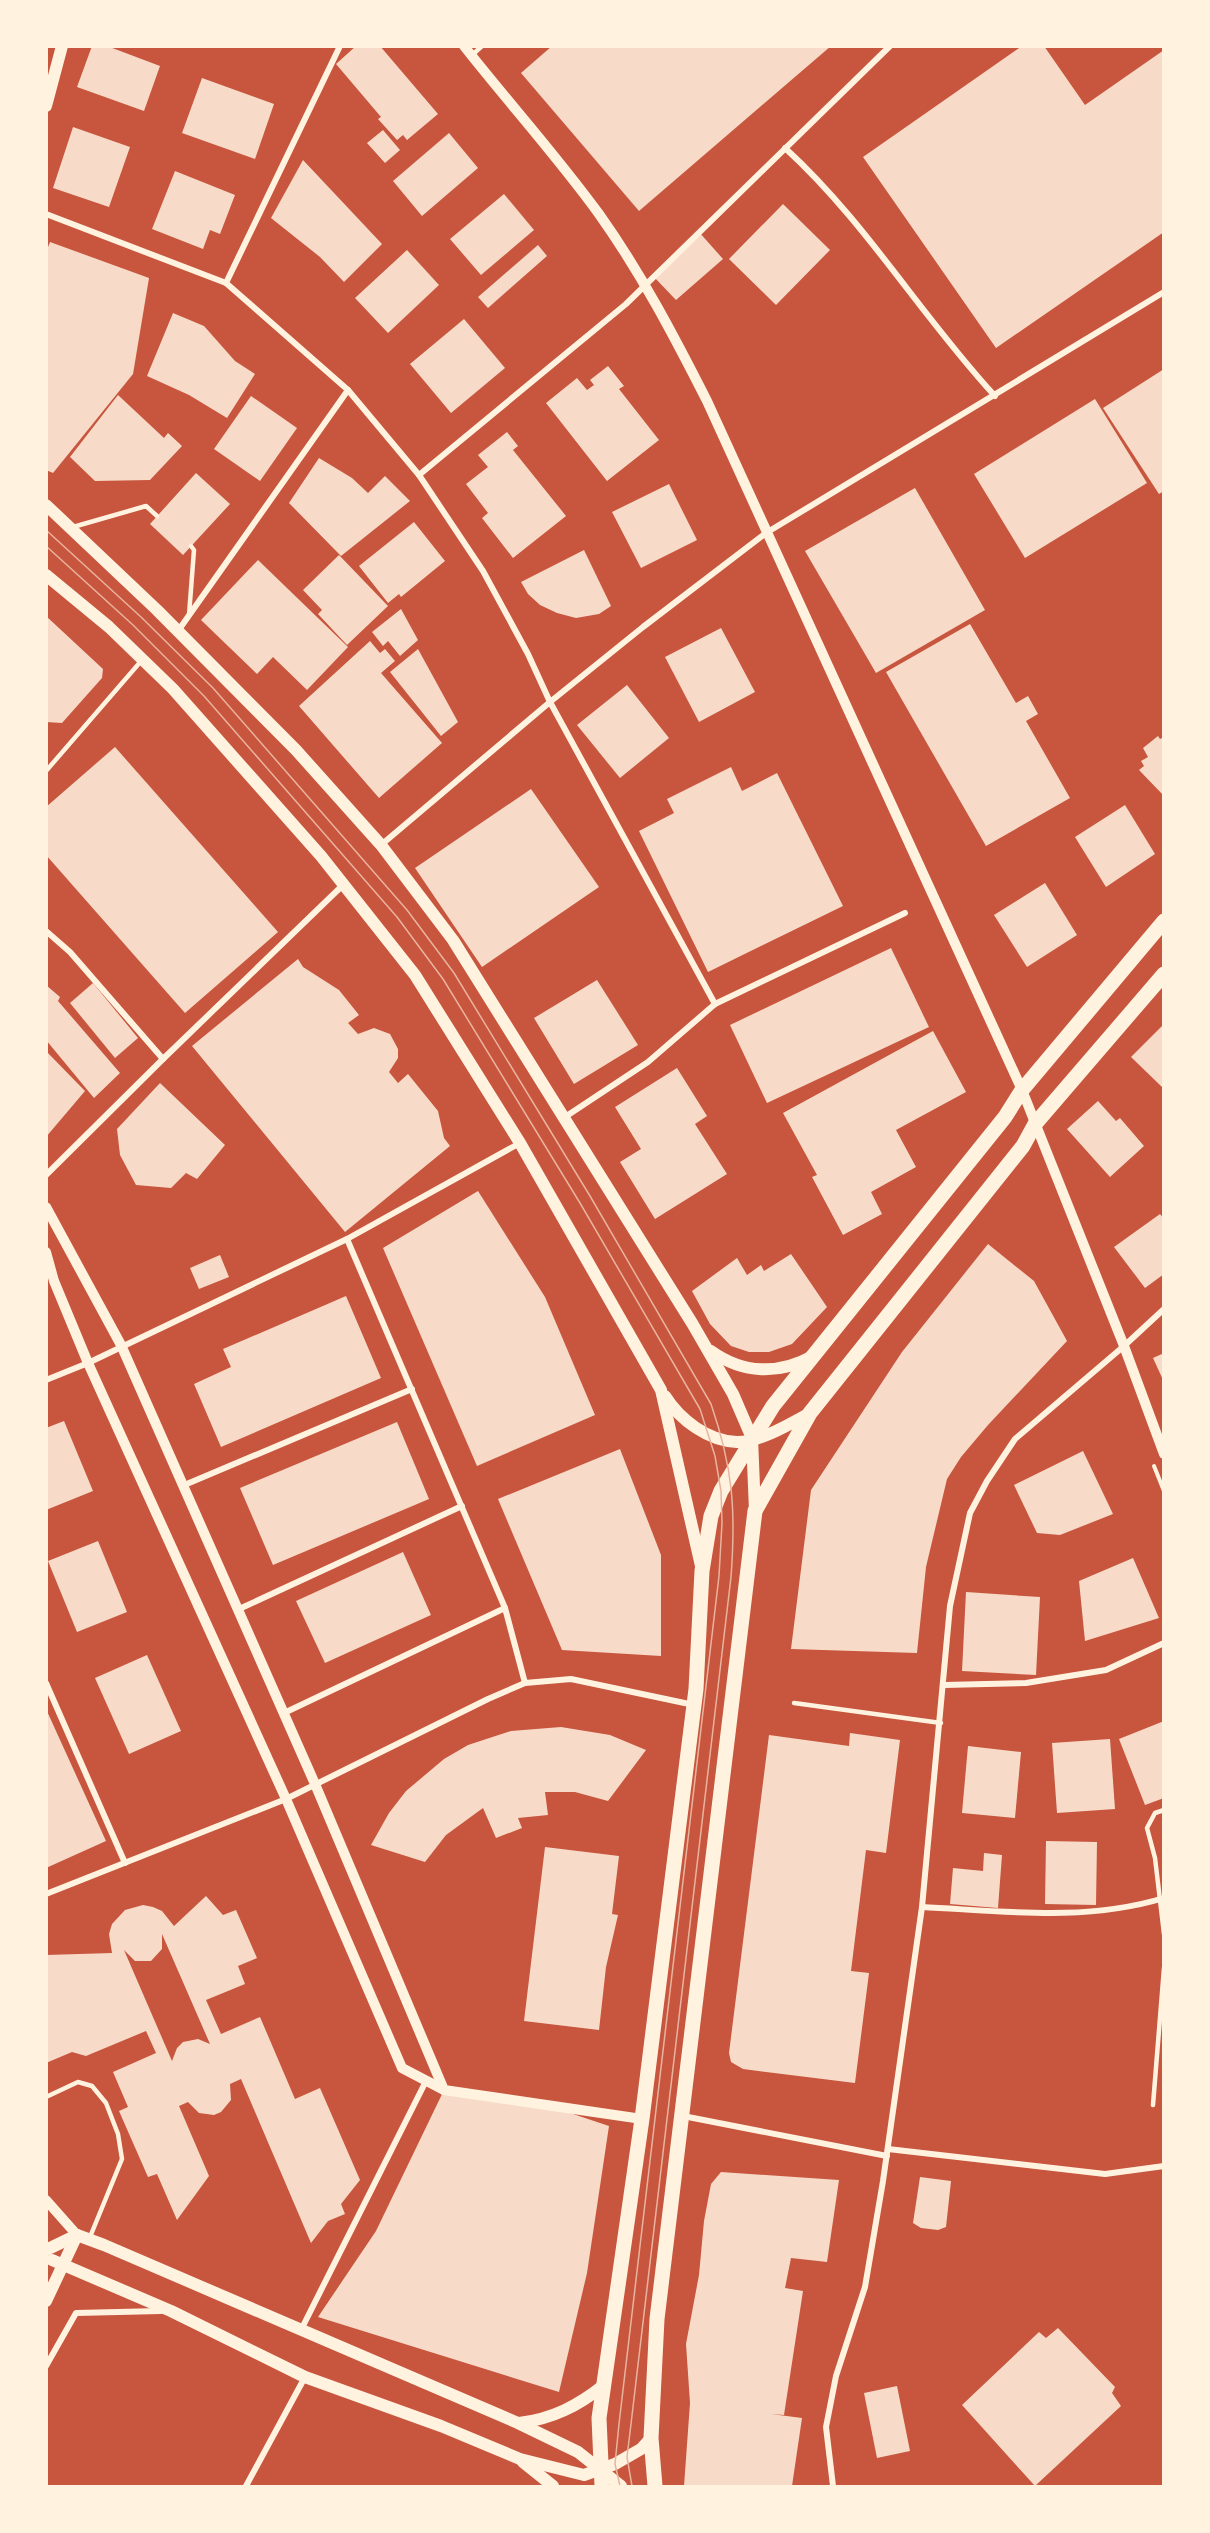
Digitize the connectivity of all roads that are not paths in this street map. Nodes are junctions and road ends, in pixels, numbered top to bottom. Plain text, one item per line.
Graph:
1 (62, 46) edge
2 (340, 46) edge
3 (464, 46) edge
4 (482, 46) edge
5 (890, 46) edge
6 (471, 56) junction
7 (46, 106) edge
8 (785, 148) junction
9 (46, 214) edge
10 (226, 283) junction
11 (646, 285) junction
12 (1164, 292) edge
13 (348, 390) junction
14 (995, 396) junction
15 (419, 476) junction
16 (46, 505) edge
17 (157, 516) dead end
18 (71, 528) junction
19 (766, 533) junction
20 (191, 546) dead end
21 (46, 575) edge
22 (189, 615) junction
23 (178, 631) junction
24 (142, 660) junction
25 (550, 702) junction
26 (46, 771) edge
27 (381, 845) junction
28 (344, 885) junction
29 (905, 913) dead end
30 (1164, 921) edge
31 (46, 931) edge
32 (1164, 974) edge
33 (715, 1004) junction
34 (163, 1059) junction
35 (1022, 1090) junction
36 (565, 1117) junction
37 (1035, 1124) junction
38 (519, 1143) junction
39 (46, 1175) edge
40 (46, 1207) edge
41 (348, 1239) junction
42 (46, 1252) edge
43 (1164, 1309) edge
44 (121, 1345) junction
45 (1124, 1346) junction
46 (709, 1350) junction
47 (814, 1355) junction
48 (88, 1363) junction
49 (46, 1380) edge
50 (412, 1389) junction
51 (661, 1390) junction
52 (810, 1413) junction
53 (752, 1438) junction
54 (1164, 1454) edge
55 (182, 1486) junction
56 (462, 1506) junction
57 (755, 1511) junction
58 (702, 1571) junction
59 (505, 1608) junction
60 (237, 1610) junction
61 (1164, 1642) edge
62 (46, 1683) edge
63 (525, 1683) junction
64 (944, 1685) junction
65 (794, 1702) dead end
66 (694, 1705) junction
67 (282, 1714) junction
68 (941, 1723) junction
69 (315, 1784) junction
70 (286, 1799) junction
71 (1164, 1809) edge
72 (1164, 1855) edge
73 (1155, 1858) junction
74 (125, 1863) junction
75 (46, 1894) edge
76 (1161, 1899) edge
77 (922, 1907) junction
78 (1164, 1934) edge
79 (1164, 1968) edge
80 (426, 2081) junction
81 (444, 2090) junction
82 (46, 2097) edge
83 (1153, 2105) dead end
84 (683, 2116) junction
85 (642, 2119) junction
86 (887, 2153) junction
87 (1164, 2166) edge
88 (46, 2200) edge
89 (83, 2237) junction
90 (48, 2255) edge
91 (64, 2265) junction
92 (46, 2301) edge
93 (171, 2311) junction
94 (301, 2331) junction
95 (46, 2366) edge
96 (305, 2377) junction
97 (604, 2385) junction
98 (518, 2423) junction
99 (651, 2438) junction
100 (520, 2459) junction
101 (600, 2469) junction
102 (246, 2487) edge
103 (552, 2487) edge
104 (602, 2487) edge
105 (621, 2487) edge
106 (655, 2487) edge
107 (833, 2487) edge

1 - 7 main road
2 - 10 street
3 - 6 street
4 - 6 lane
5 - 8 street
6 - 11 street
8 - 11 street
8 - 14 street
9 - 10 street
10 - 13 street
11 - 15 street
11 - 19 street
12 - 14 street
13 - 15 street
13 - 22 street
14 - 19 street
15 - 25 street
16 - 18 main road
17 - 18 lane
18 - 23 main road
19 - 25 street
19 - 35 street
20 - 22 lane
21 - 24 main road
22 - 23 street
23 - 27 main road
24 - 26 lane
24 - 28 main road
25 - 27 street
25 - 33 street
27 - 36 main road
28 - 34 street
28 - 38 main road
29 - 33 street
30 - 35 main road
31 - 34 street
32 - 37 main road
33 - 36 street
34 - 39 street
35 - 37 street
35 - 47 main road
36 - 46 main road
37 - 45 street
37 - 52 main road
38 - 41 street
38 - 51 main road
40 - 44 street
41 - 44 street
41 - 50 street
42 - 48 street
43 - 45 street
44 - 48 street
44 - 55 street
45 - 54 street
45 - 64 street
46 - 47 main road
46 - 53 main road
47 - 53 main road
48 - 49 street
48 - 70 street
50 - 55 street
50 - 56 street
51 - 53 main road
51 - 58 main road
52 - 53 main road
52 - 57 main road
53 - 57 main road
53 - 58 main road
55 - 60 street
56 - 59 street
56 - 60 street
57 - 84 main road
58 - 66 main road
59 - 63 street
59 - 67 street
60 - 67 street
61 - 64 street
62 - 74 street
63 - 66 street
63 - 69 street
64 - 68 street
65 - 68 lane
66 - 85 main road
67 - 69 street
68 - 77 street
69 - 70 street
69 - 81 street
70 - 74 street
70 - 80 street
71 - 73 lane
72 - 73 lane
73 - 76 lane
74 - 75 street
76 - 77 street
76 - 78 lane
77 - 86 street
79 - 83 lane
80 - 81 street
80 - 94 street
81 - 85 street
82 - 89 lane
84 - 86 street
84 - 99 main road
85 - 97 main road
86 - 87 street
86 - 107 street
88 - 89 street
89 - 90 main road
89 - 91 main road
89 - 94 main road
90 - 91 main road
91 - 92 main road
91 - 93 main road
93 - 95 street
93 - 96 main road
94 - 98 main road
96 - 100 main road
96 - 102 street
97 - 98 main road
97 - 101 main road
98 - 101 main road
99 - 101 main road
99 - 106 main road
100 - 101 main road
100 - 103 main road
101 - 104 main road
101 - 105 main road

